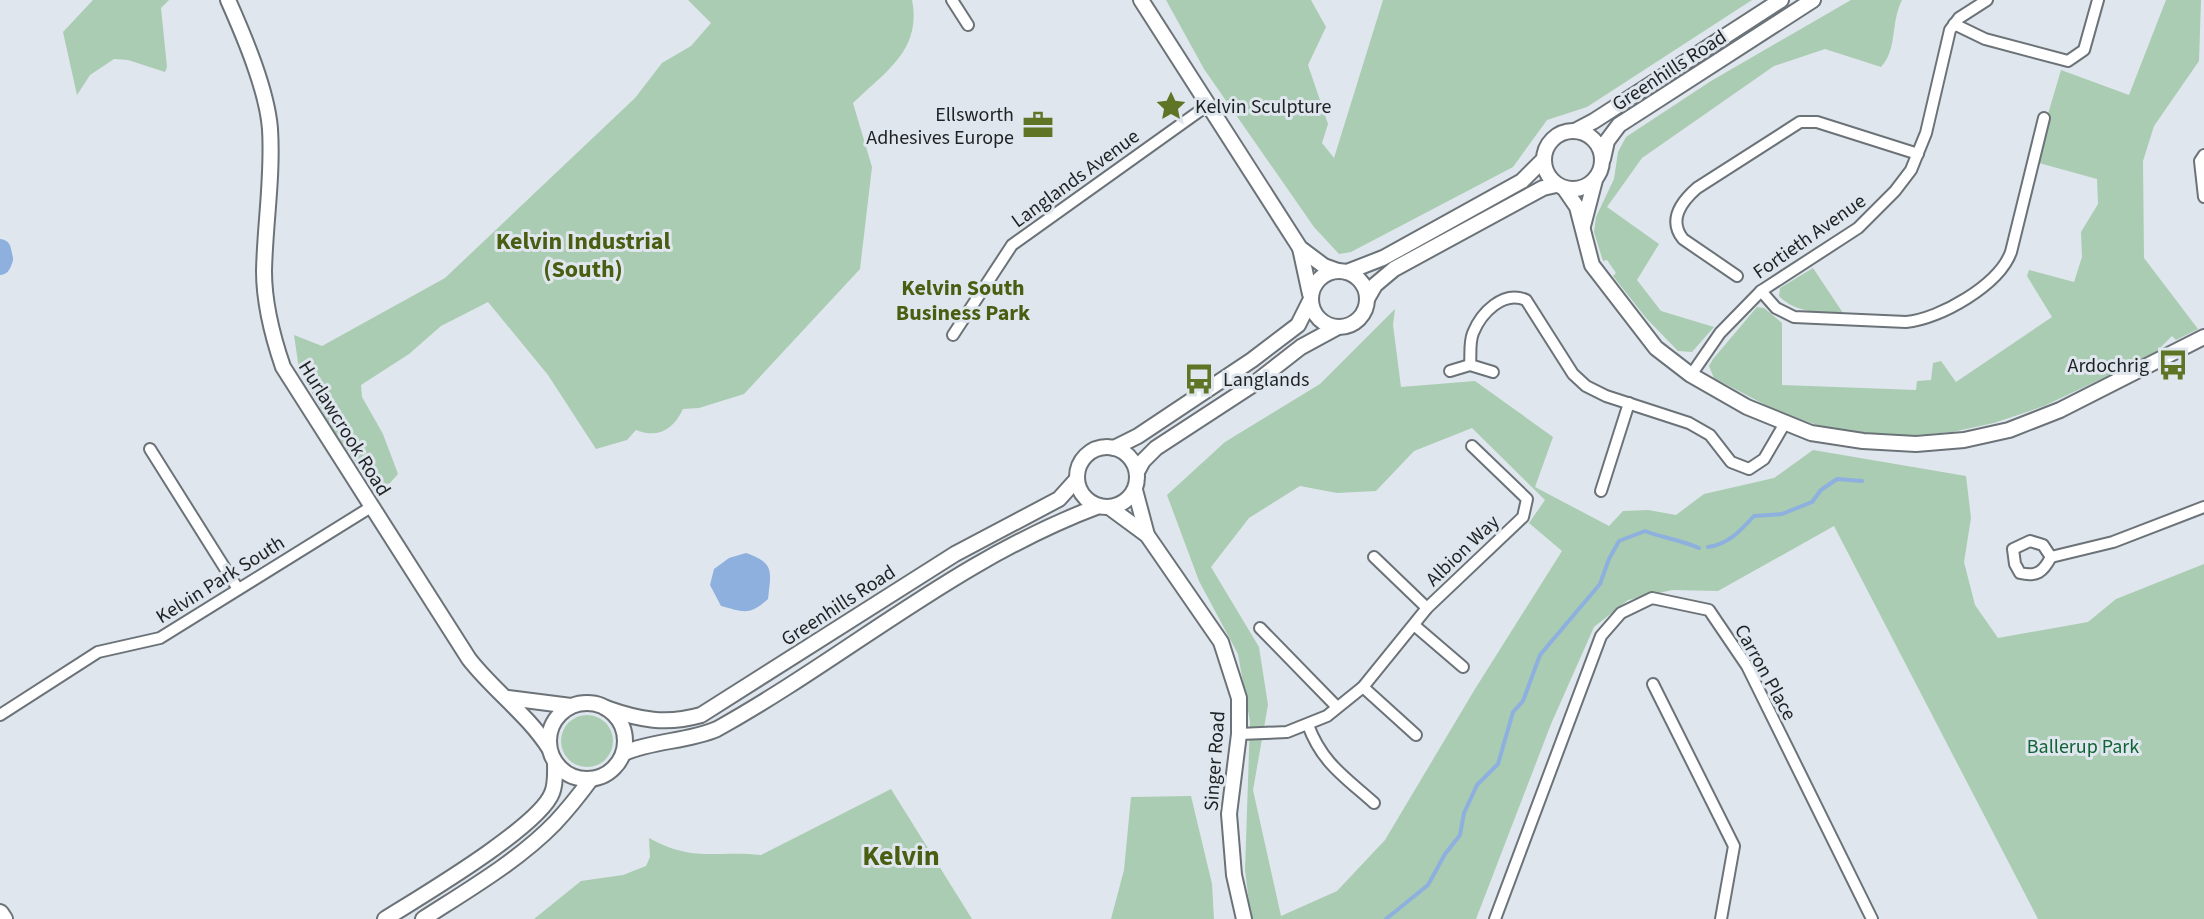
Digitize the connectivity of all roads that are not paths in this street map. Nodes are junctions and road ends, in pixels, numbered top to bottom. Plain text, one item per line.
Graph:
1 (228, 0) edge
2 (952, 0) edge
3 (1141, 0) edge
4 (1781, 0) edge
5 (1813, 0) edge
6 (1987, 0) edge
7 (2098, 0) edge
8 (1954, 24) junction
9 (968, 25) dead end
10 (1208, 105) junction
11 (2044, 118) dead end
12 (1575, 131) junction
13 (1918, 154) junction
14 (2204, 155) edge
15 (1603, 159) junction
16 (1543, 160) junction
17 (1595, 180) junction
18 (1560, 186) junction
19 (2204, 197) edge
20 (1583, 226) junction
21 (1300, 248) junction
22 (1343, 271) junction
23 (1737, 276) dead end
24 (1761, 291) junction
25 (1310, 298) junction
26 (1367, 299) junction
27 (1336, 328) junction
28 (953, 335) dead end
29 (2204, 337) edge
30 (1470, 365) junction
31 (1450, 371) dead end
32 (1493, 372) dead end
33 (1691, 375) junction
34 (1629, 403) junction
35 (1785, 423) junction
36 (1472, 446) dead end
37 (1114, 448) junction
38 (150, 449) dead end
39 (1137, 472) junction
40 (1077, 479) junction
41 (1135, 490) junction
42 (1601, 491) dead end
43 (1104, 506) junction
44 (371, 507) junction
45 (2204, 507) edge
46 (1147, 535) junction
47 (1374, 557) dead end
48 (2051, 557) dead end
49 (238, 589) junction
50 (1427, 608) junction
51 (1414, 625) junction
52 (1260, 628) dead end
53 (1463, 667) dead end
54 (1653, 684) dead end
55 (1363, 687) junction
56 (508, 698) junction
57 (572, 706) junction
58 (1337, 707) junction
59 (606, 708) junction
60 (0, 715) edge
61 (1308, 725) junction
62 (1239, 734) junction
63 (1416, 735) dead end
64 (624, 753) junction
65 (552, 755) junction
66 (591, 779) junction
67 (1374, 803) dead end
68 (0, 913) edge
69 (4, 919) edge
70 (385, 919) edge
71 (423, 919) edge
72 (1244, 919) edge
73 (1495, 919) edge
74 (1721, 919) edge
75 (1872, 919) edge

1 - 44 street, Hurlawcrook Road
2 - 9 street
3 - 10 street
4 - 12 street, Greenhills Road
5 - 15 street, Greenhills Road
6 - 8 street
7 - 8 street
8 - 13 street, Fortieth Avenue
10 - 21 street
10 - 28 street, Langlands Avenue
11 - 24 street
12 - 15 street
12 - 16 street
13 - 23 street
13 - 24 street, Fortieth Avenue
14 - 19 street
15 - 17 street
16 - 18 street
16 - 22 street
17 - 18 street
17 - 20 street
18 - 20 street
18 - 26 street
20 - 33 street
21 - 22 street
21 - 25 street
22 - 25 street
22 - 26 street
24 - 33 street, Fortieth Avenue
25 - 27 street
25 - 37 street
26 - 27 street
27 - 39 street
29 - 35 street
30 - 31 street
30 - 32 street
30 - 34 street
33 - 35 street
34 - 35 street
34 - 42 street
36 - 50 street, Albion Way
37 - 39 street
37 - 40 street
38 - 49 street
39 - 41 street
40 - 43 street
40 - 59 street, Greenhills Road
41 - 43 street
41 - 46 street, Singer Road
43 - 46 street, Singer Road
43 - 64 street, Greenhills Road
44 - 49 street, Kelvin Park South
44 - 56 street, Hurlawcrook Road
45 - 48 street
46 - 62 street, Singer Road
47 - 50 street, Albion Way
49 - 60 street, Kelvin Park South
50 - 51 street, Albion Way
51 - 53 street
51 - 55 street, Albion Way
52 - 58 street
54 - 74 street
55 - 58 street, Albion Way
55 - 63 street
56 - 57 street
56 - 65 street, Hurlawcrook Road
57 - 59 street
57 - 65 street
58 - 61 street, Albion Way
59 - 64 street
61 - 62 street, Albion Way
61 - 67 street
62 - 72 street, Singer Road
64 - 66 street
65 - 66 street
65 - 70 street
66 - 71 street
68 - 69 main road
73 - 75 street, Carron Place

